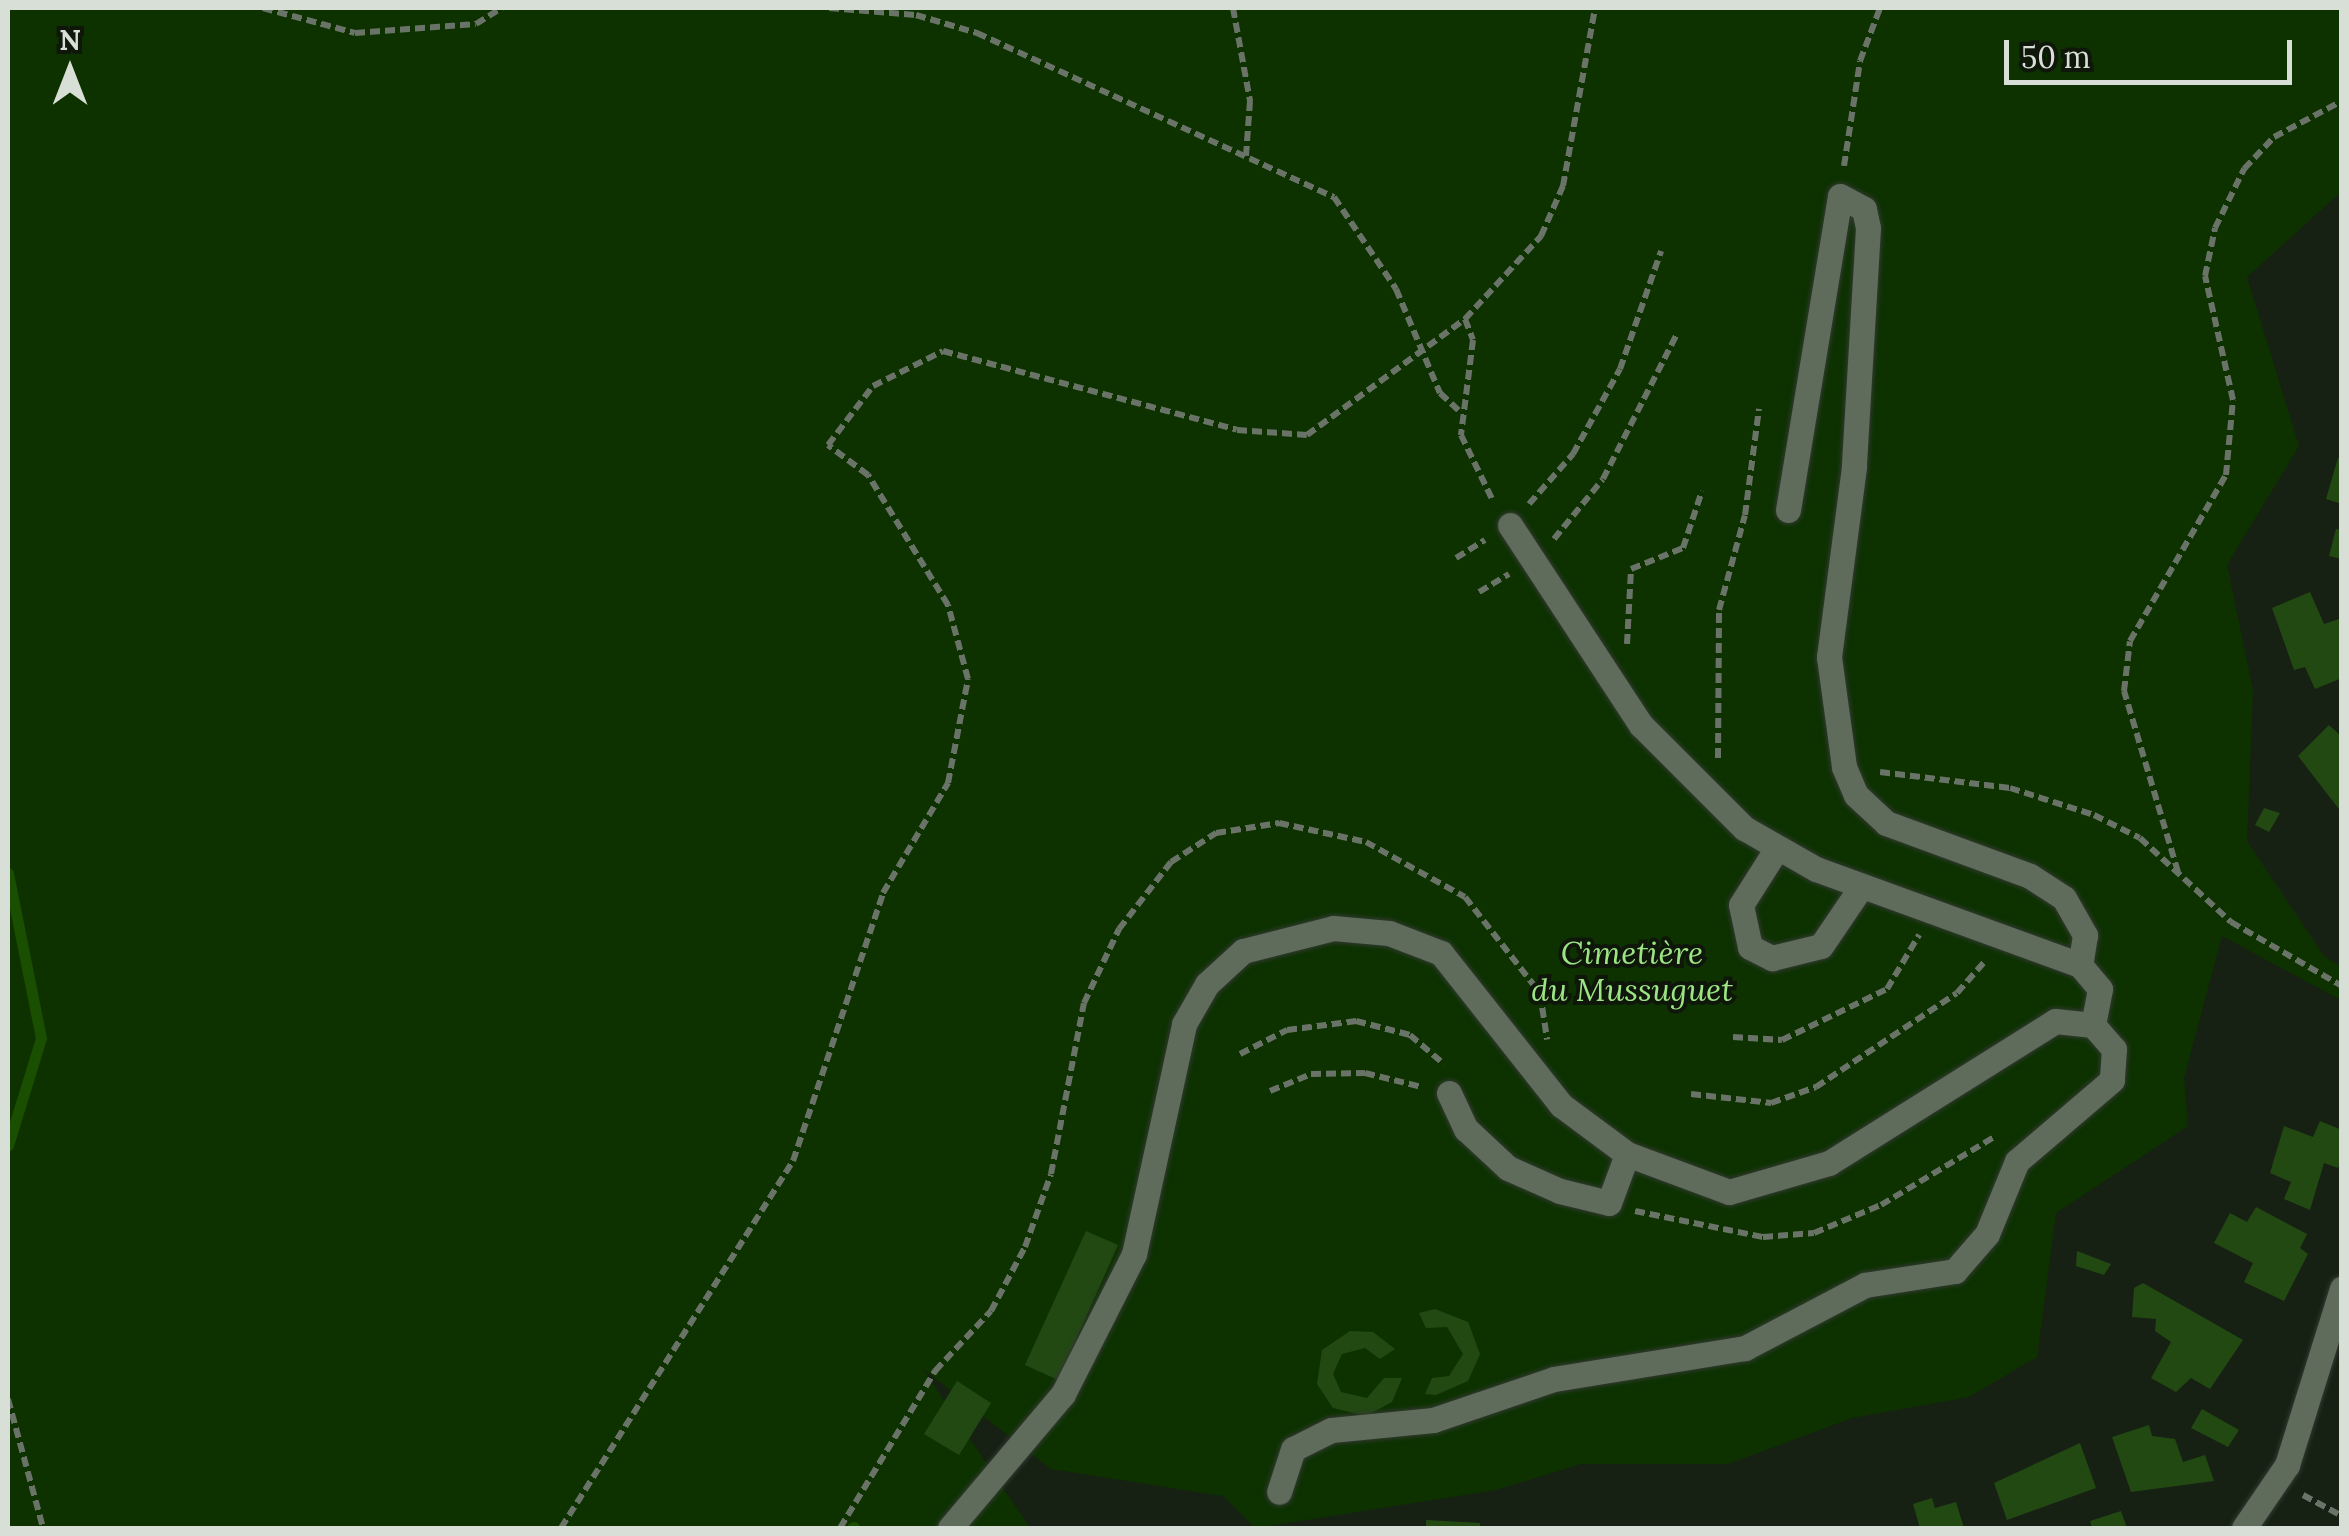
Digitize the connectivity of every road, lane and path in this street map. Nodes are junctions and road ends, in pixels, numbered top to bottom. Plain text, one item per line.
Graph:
1 (263, 8) edge
2 (502, 8) edge
3 (829, 8) edge
4 (1234, 8) edge
5 (1595, 8) edge
6 (1880, 8) edge
7 (2342, 101) edge
8 (1246, 156) junction
9 (1840, 196) junction
10 (1661, 251) dead end
11 (1465, 319) junction
12 (1676, 336) dead end
13 (1423, 354) junction
14 (1759, 409) dead end
15 (1458, 411) junction
16 (1702, 491) dead end
17 (1788, 510) dead end
18 (1510, 525) junction
19 (1456, 558) dead end
20 (1534, 560) junction
21 (1478, 592) dead end
22 (1609, 674) junction
23 (1844, 767) junction
24 (1711, 800) junction
25 (1777, 848) junction
26 (2178, 872) junction
27 (1860, 887) junction
28 (1932, 915) junction
29 (2004, 940) junction
30 (2080, 965) junction
31 (2342, 986) edge
32 (2093, 1025) junction
33 (1733, 1036) dead end
34 (1240, 1054) dead end
35 (1270, 1091) dead end
36 (1449, 1093) junction
37 (1691, 1094) dead end
38 (1628, 1154) junction
39 (2342, 1288) edge
40 (8, 1399) edge
41 (2276, 1482) junction
42 (1279, 1492) dead end
43 (864, 1495) dead end
44 (2342, 1516) edge
45 (43, 1528) edge
46 (561, 1528) edge
47 (840, 1528) edge
48 (950, 1528) edge
49 (2244, 1528) edge

1 - 2 path
3 - 8 path
4 - 8 path
5 - 11 path
6 - 9 path
7 - 26 path
8 - 13 path
9 - 17 street
9 - 23 street
10 - 18 path
11 - 13 path
11 - 15 path
12 - 20 path
13 - 15 path
13 - 46 path
14 - 24 path
15 - 18 path
16 - 22 path
18 - 19 path
18 - 20 street
20 - 21 path
20 - 22 street
22 - 24 street
23 - 26 path
23 - 30 street
24 - 25 street
25 - 27 street
25 - 27 street
26 - 31 path
27 - 28 street
28 - 29 street
28 - 33 path
29 - 30 street
29 - 37 path
30 - 32 street
32 - 38 street
32 - 42 street
34 - 36 path
35 - 36 path
36 - 38 street
38 - 48 street
39 - 41 street
40 - 45 path
41 - 44 path
41 - 49 street
43 - 47 path

